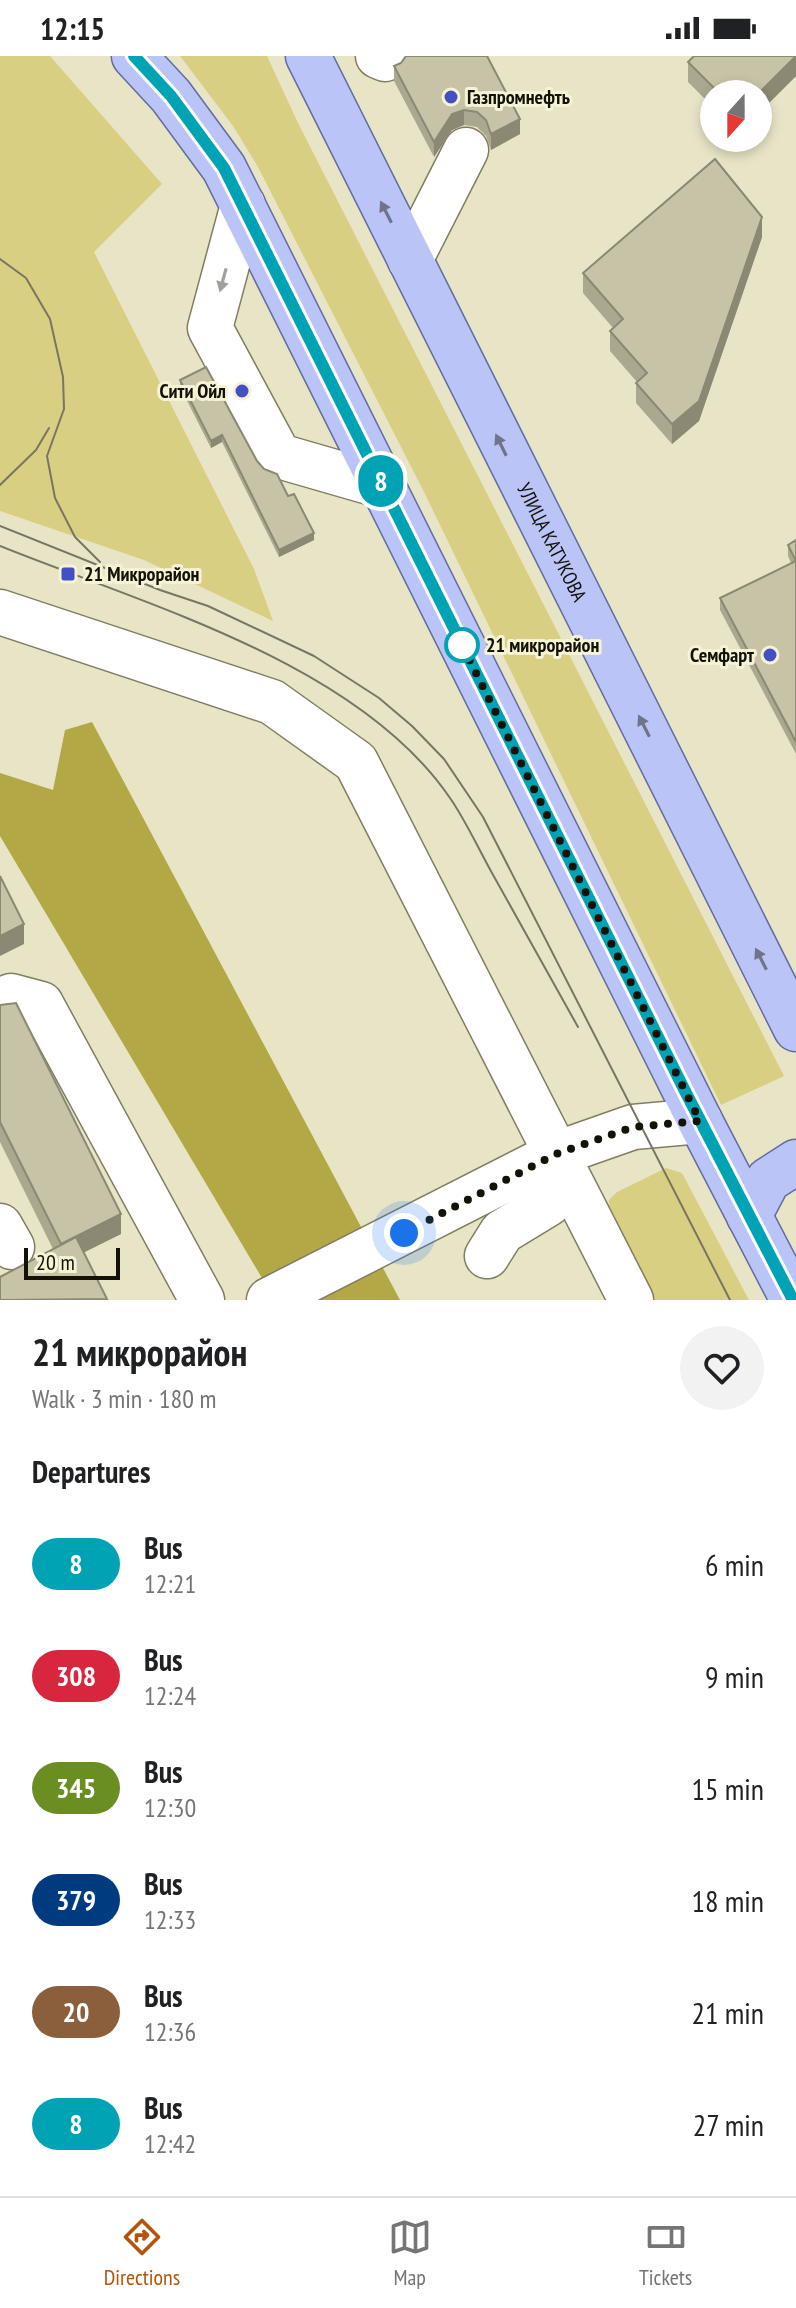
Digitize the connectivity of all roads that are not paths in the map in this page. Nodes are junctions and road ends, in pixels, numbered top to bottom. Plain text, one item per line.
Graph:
1 (134, 56) edge
2 (308, 56) edge
3 (466, 150) dead end
4 (243, 205) junction
5 (410, 260) junction
6 (383, 486) junction
7 (0, 612) edge
8 (0, 1001) edge
9 (796, 1029) edge
10 (700, 1121) junction
11 (556, 1154) junction
12 (796, 1162) edge
13 (749, 1216) junction
14 (487, 1256) dead end
15 (202, 1300) edge
16 (269, 1300) edge
17 (631, 1300) edge
18 (793, 1300) edge

1 - 4 main road
5 -> 2 main road, УЛИЦА КАТУКОВА
3 - 5 street
4 - 6 main road
4 -> 6 street
9 -> 5 main road, УЛИЦА КАТУКОВА
6 - 10 main road
7 - 11 street
8 - 15 street
10 - 11 street
10 - 13 main road
11 - 14 street
11 - 16 street
11 - 17 street
12 - 13 main road
13 - 18 main road

